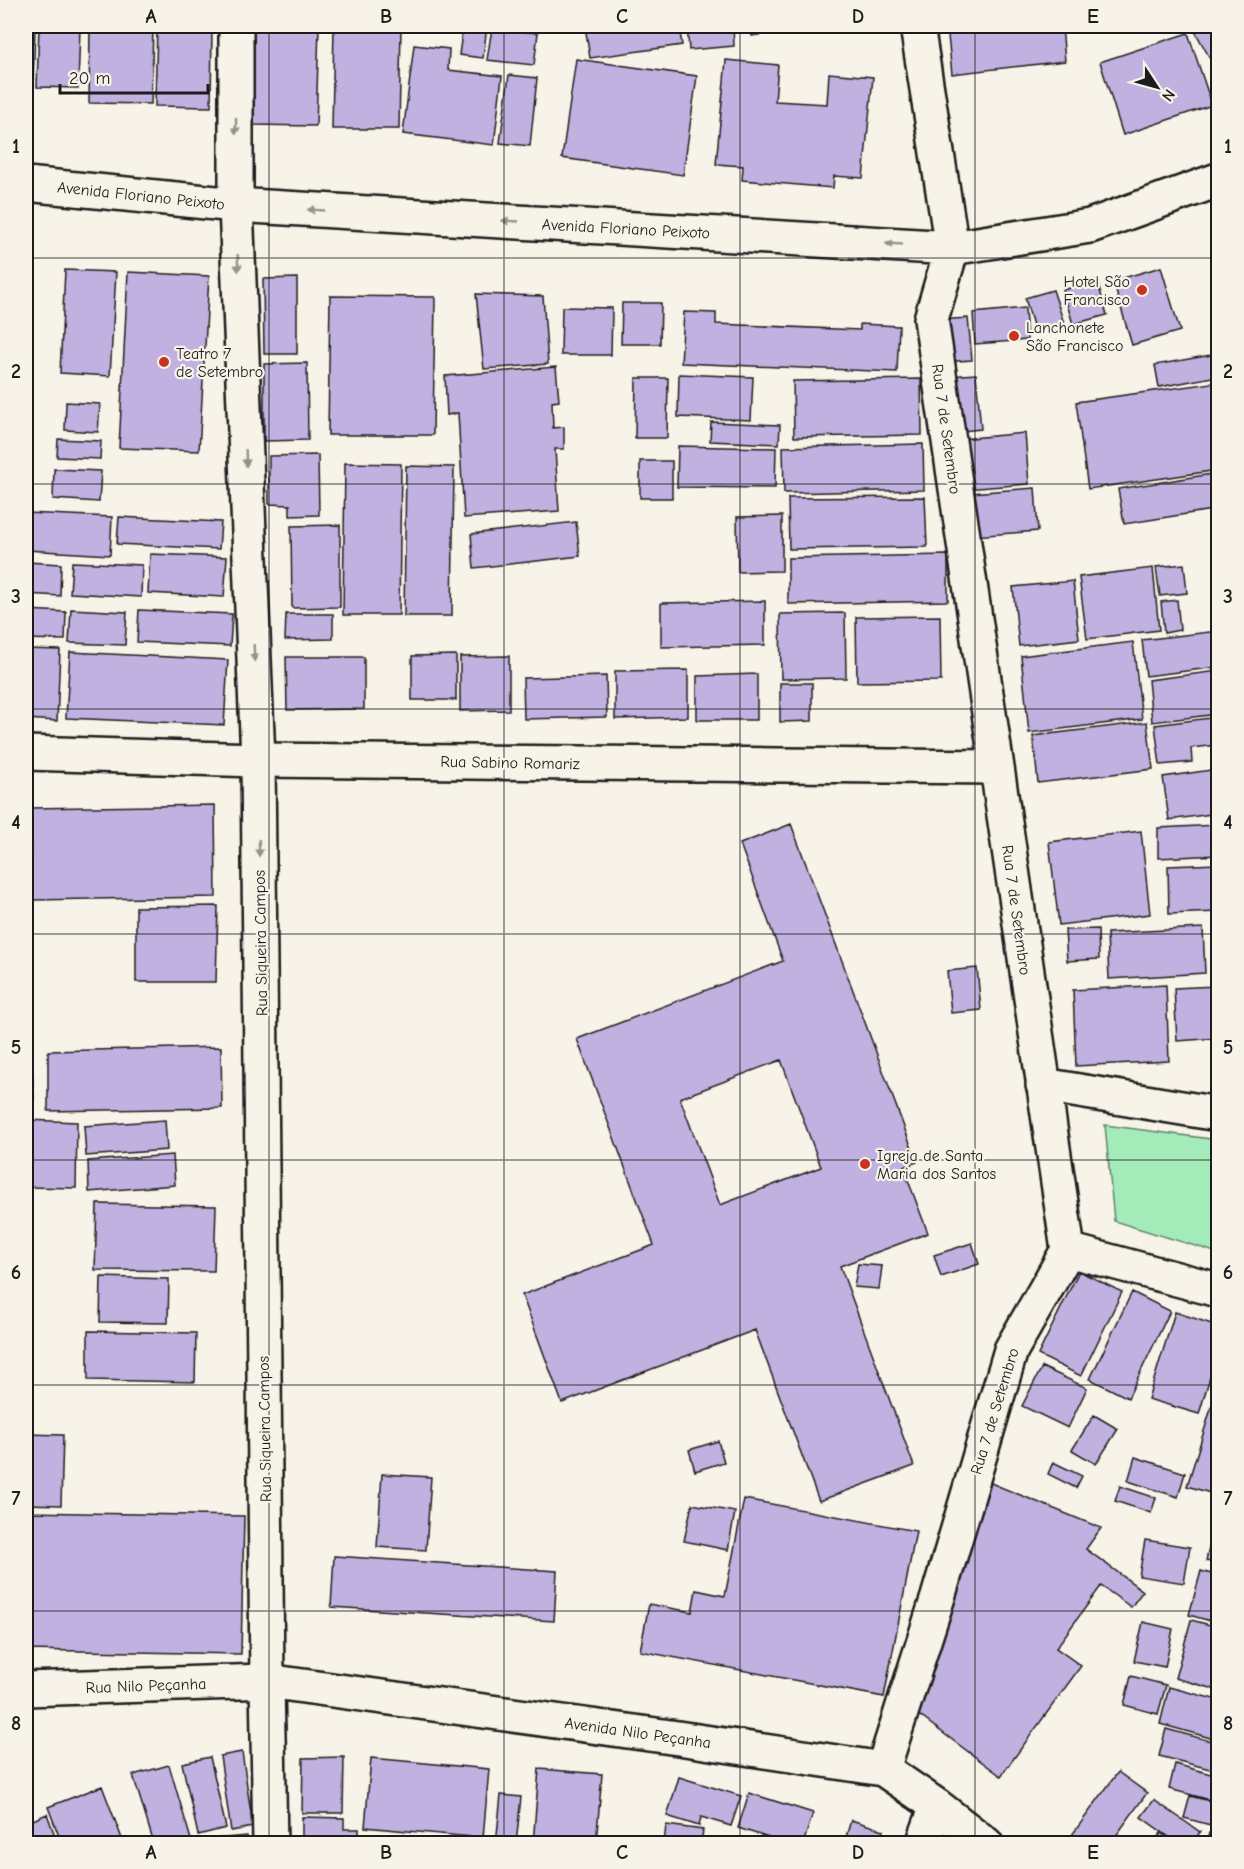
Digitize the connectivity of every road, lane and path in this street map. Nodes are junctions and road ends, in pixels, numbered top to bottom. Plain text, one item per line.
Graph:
1 (236, 26) edge
2 (917, 26) edge
3 (1218, 180) edge
4 (26, 184) edge
5 (236, 205) junction
6 (952, 248) junction
7 (26, 753) edge
8 (258, 760) junction
9 (995, 767) junction
10 (1043, 1084) junction
11 (1218, 1114) edge
12 (1068, 1250) junction
13 (1218, 1290) edge
14 (267, 1681) junction
15 (26, 1689) edge
16 (883, 1769) junction
17 (937, 1806) junction
18 (270, 1844) edge
19 (923, 1844) edge
20 (986, 1844) edge

1 -> 5 street, Rua Siqueira Campos
2 - 6 street, Rua 7 de Setembro
3 - 6 street, Avenida Floriano Peixoto
4 - 5 street, Avenida Floriano Peixoto
6 -> 5 street, Avenida Floriano Peixoto
5 -> 8 street, Rua Siqueira Campos
6 - 9 street, Rua 7 de Setembro
7 - 8 street, Rua Sabino Romariz
8 - 9 street, Rua Sabino Romariz
8 -> 14 street, Rua Siqueira Campos
9 - 10 street, Rua 7 de Setembro
10 - 11 street
10 - 12 street, Rua 7 de Setembro
12 - 13 street
12 - 16 street, Rua 7 de Setembro
14 - 15 street, Rua Nilo Peçanha
14 - 16 street, Avenida Nilo Peçanha
14 - 18 street, Rua Siqueira Campos
16 - 17 street, Avenida Nilo Peçanha
17 - 19 street
17 - 20 street, Avenida Nilo Peçanha

